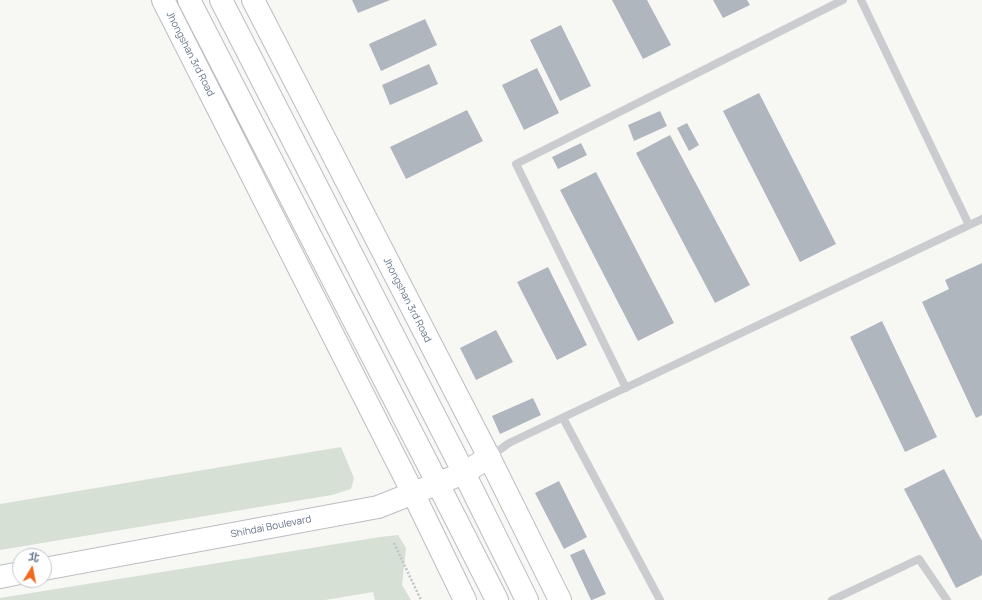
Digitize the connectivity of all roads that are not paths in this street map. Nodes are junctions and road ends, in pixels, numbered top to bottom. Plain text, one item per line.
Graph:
1 (163, 0) edge
2 (189, 0) edge
3 (221, 0) edge
4 (252, 0) edge
5 (842, 0) edge
6 (861, 0) edge
7 (982, 219) edge
8 (969, 225) junction
9 (626, 388) junction
10 (563, 418) junction
11 (490, 458) junction
12 (464, 473) junction
13 (438, 484) junction
14 (413, 493) junction
15 (52, 568) edge
16 (12, 575) edge
17 (0, 577) edge
18 (465, 600) edge
19 (497, 600) edge
20 (527, 600) edge
21 (560, 600) edge
22 (660, 600) edge
23 (832, 600) edge
24 (948, 600) edge

1 - 14 main road, Jhongshan 3rd Road
2 - 13 main road
3 - 12 main road
4 - 11 main road, Jhongshan 3rd Road
5 - 9 lane
6 - 8 lane
7 - 8 lane
8 - 9 lane
9 - 10 lane
10 - 11 lane
10 - 22 lane
11 - 12 main road, Shihdai Boulevard
11 - 21 main road, Jhongshan 3rd Road
12 - 13 main road, Shihdai Boulevard
12 - 20 main road
13 - 14 main road, Shihdai Boulevard
13 - 19 main road
14 - 15 main road, Shihdai Boulevard
14 - 18 main road, Jhongshan 3rd Road
16 - 17 main road
23 - 24 lane

